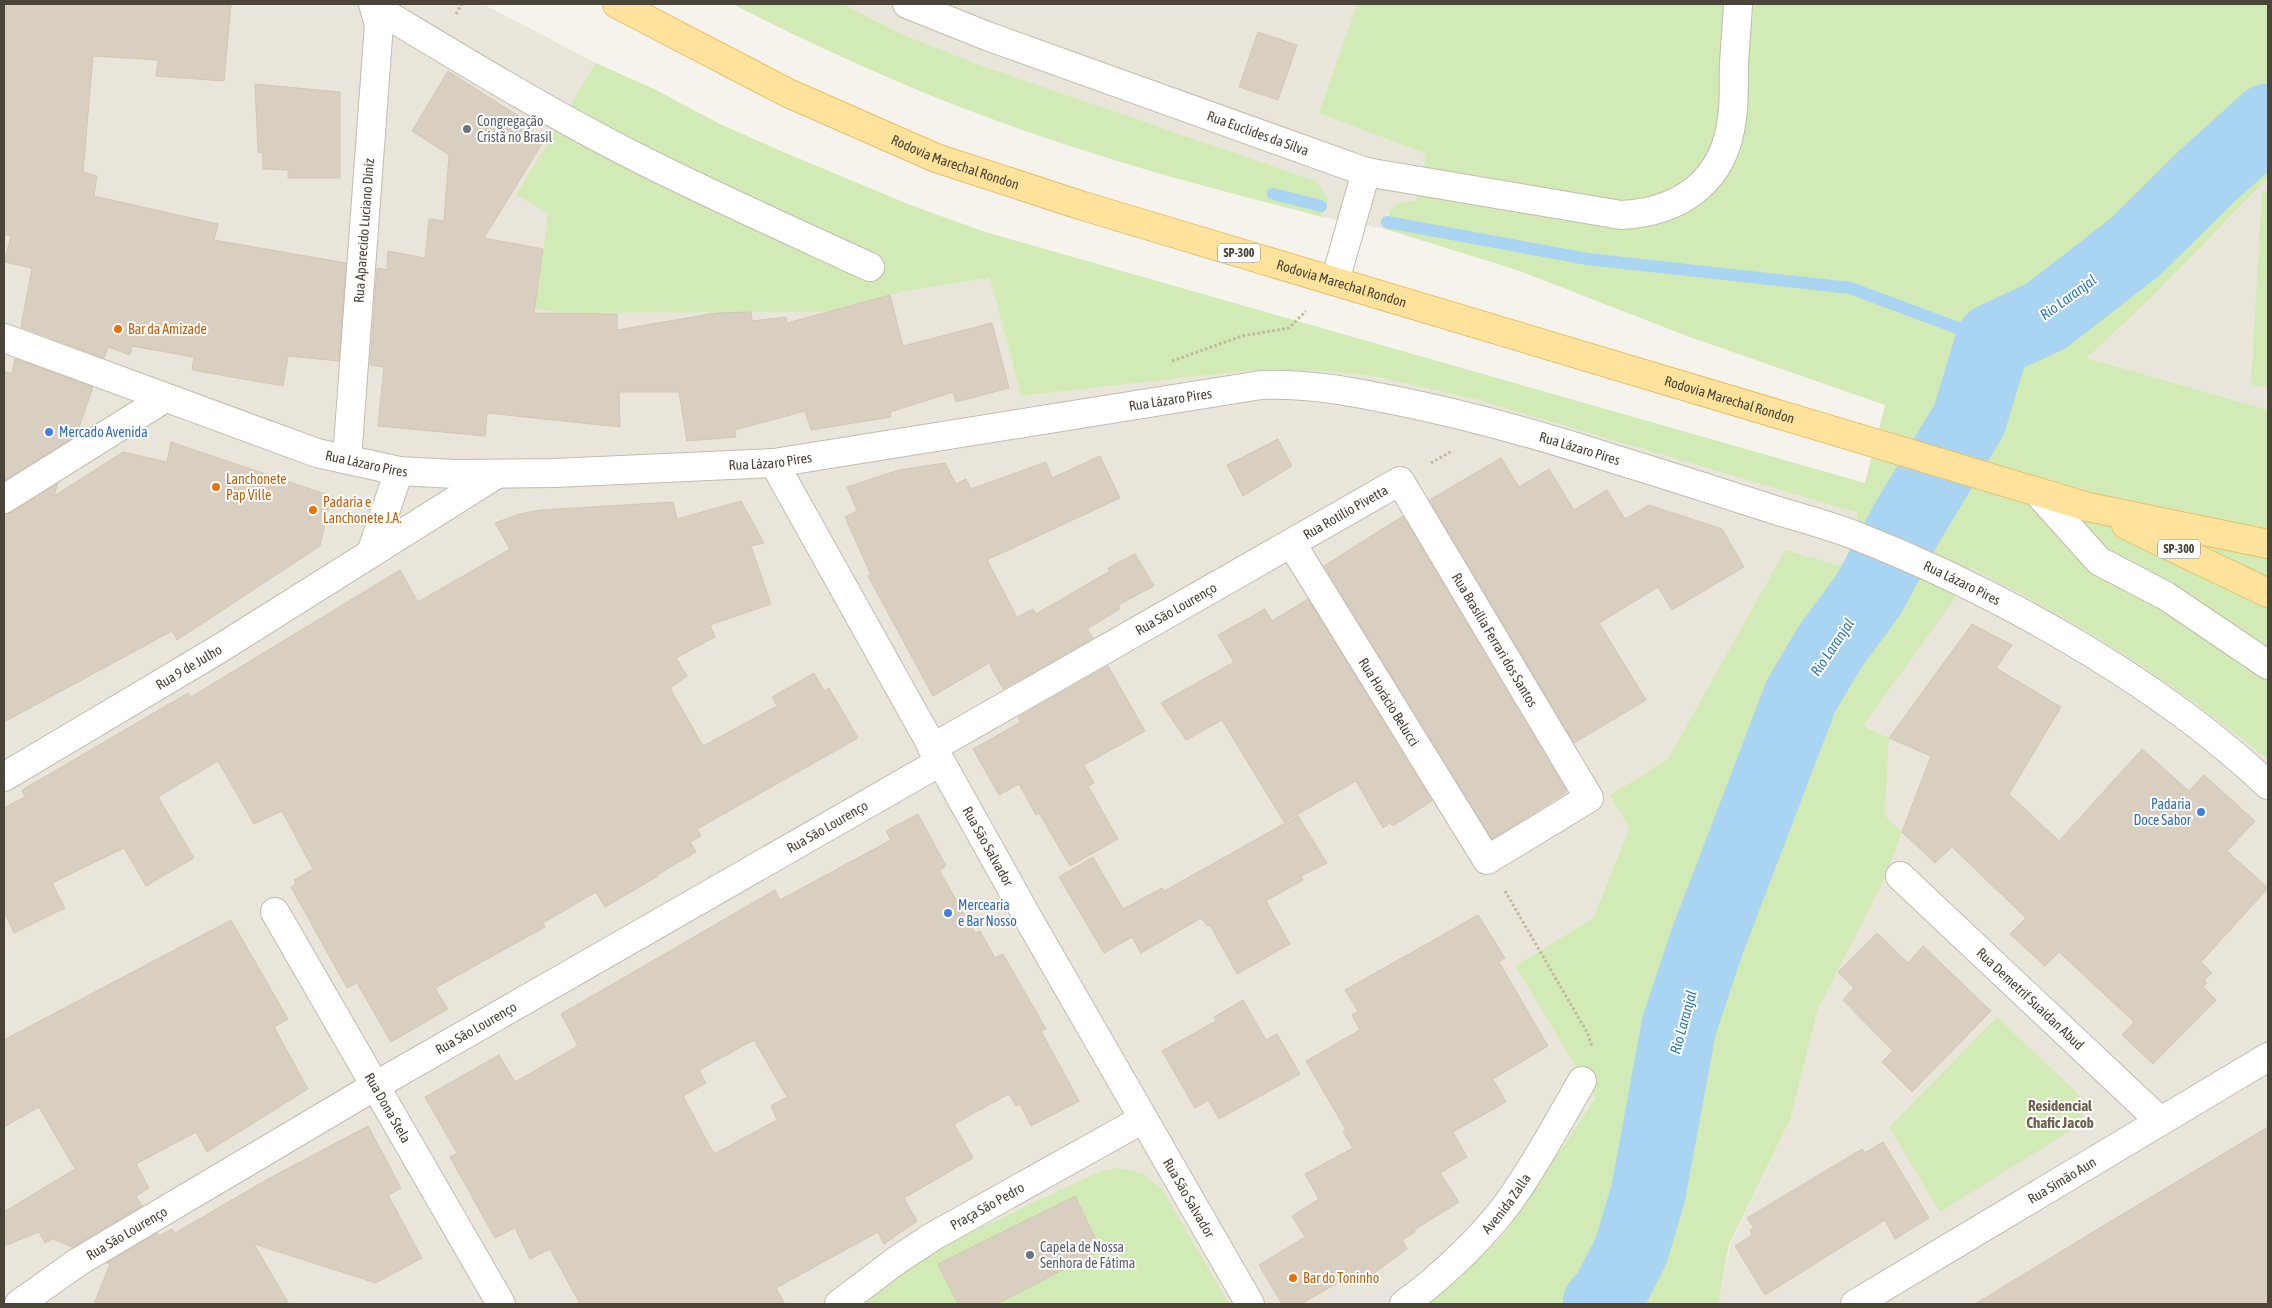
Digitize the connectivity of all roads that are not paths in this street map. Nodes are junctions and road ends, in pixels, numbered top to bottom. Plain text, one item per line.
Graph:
1 (617, 4) edge
2 (907, 4) edge
3 (1738, 4) edge
4 (374, 6) edge
5 (1366, 172) junction
6 (870, 266) dead end
7 (1335, 281) junction
8 (4, 338) edge
9 (165, 398) junction
10 (348, 459) junction
11 (774, 463) junction
12 (399, 471) junction
13 (498, 473) junction
14 (1400, 481) joint
15 (2038, 492) junction
16 (4, 500) edge
17 (2088, 507) junction
18 (1292, 544) junction
19 (2268, 544) edge
20 (371, 552) junction
21 (2268, 593) edge
22 (2268, 665) edge
23 (936, 755) junction
24 (4, 777) edge
25 (2268, 785) edge
26 (1487, 860) joint
27 (1900, 876) dead end
28 (275, 912) dead end
29 (2268, 1057) edge
30 (1582, 1081) road end
31 (375, 1086) junction
32 (1143, 1119) junction
33 (2159, 1120) junction
34 (18, 1304) edge
35 (501, 1304) edge
36 (839, 1304) edge
37 (1250, 1304) edge
38 (1404, 1304) edge
39 (1855, 1304) edge

1 - 7 main road, Rodovia Marechal Rondon / SP-300
2 - 5 street, Rua Euclides da Silva
3 - 5 street, Rua Euclides da Silva
4 - 6 street
4 - 10 street, Rua Aparecido Luciano Diniz
5 - 7 street
7 - 15 main road, Rodovia Marechal Rondon / SP-300
8 - 9 street, Rua Lázaro Pires
9 - 10 street, Rua Lázaro Pires
9 - 16 street
10 - 12 street, Rua Lázaro Pires
11 - 13 street, Rua Lázaro Pires
11 - 23 street, Rua São Salvador
11 - 25 street, Rua Lázaro Pires
12 - 13 street, Rua Lázaro Pires
12 - 20 street
13 - 20 street, Rua 9 de Julho
14 - 18 street, Rua Rotílio Pivetta
14 - 26 street, Rua Brasília Ferrari dos Santos
15 - 17 main road, Rodovia Marechal Rondon / SP-300
15 - 22 street
17 - 19 main road, Rodovia Marechal Rondon / SP-300
17 - 21 main road, Rodovia Marechal Rondon / SP-300
18 - 23 street, Rua São Lourenço
18 - 26 street, Rua Horácio Belucci
20 - 24 street, Rua 9 de Julho
23 - 31 street, Rua São Lourenço
23 - 32 street, Rua São Salvador
27 - 33 street, Rua Demetrif Suaidan Abud
28 - 31 street, Rua Dona Stela
29 - 33 street, Rua Simão Aun
30 - 38 street, Avenida Zalla
31 - 34 street, Rua São Lourenço
31 - 35 street, Rua Dona Stela
32 - 36 street, Praça São Pedro
32 - 37 street, Rua São Salvador
33 - 39 street, Rua Simão Aun

